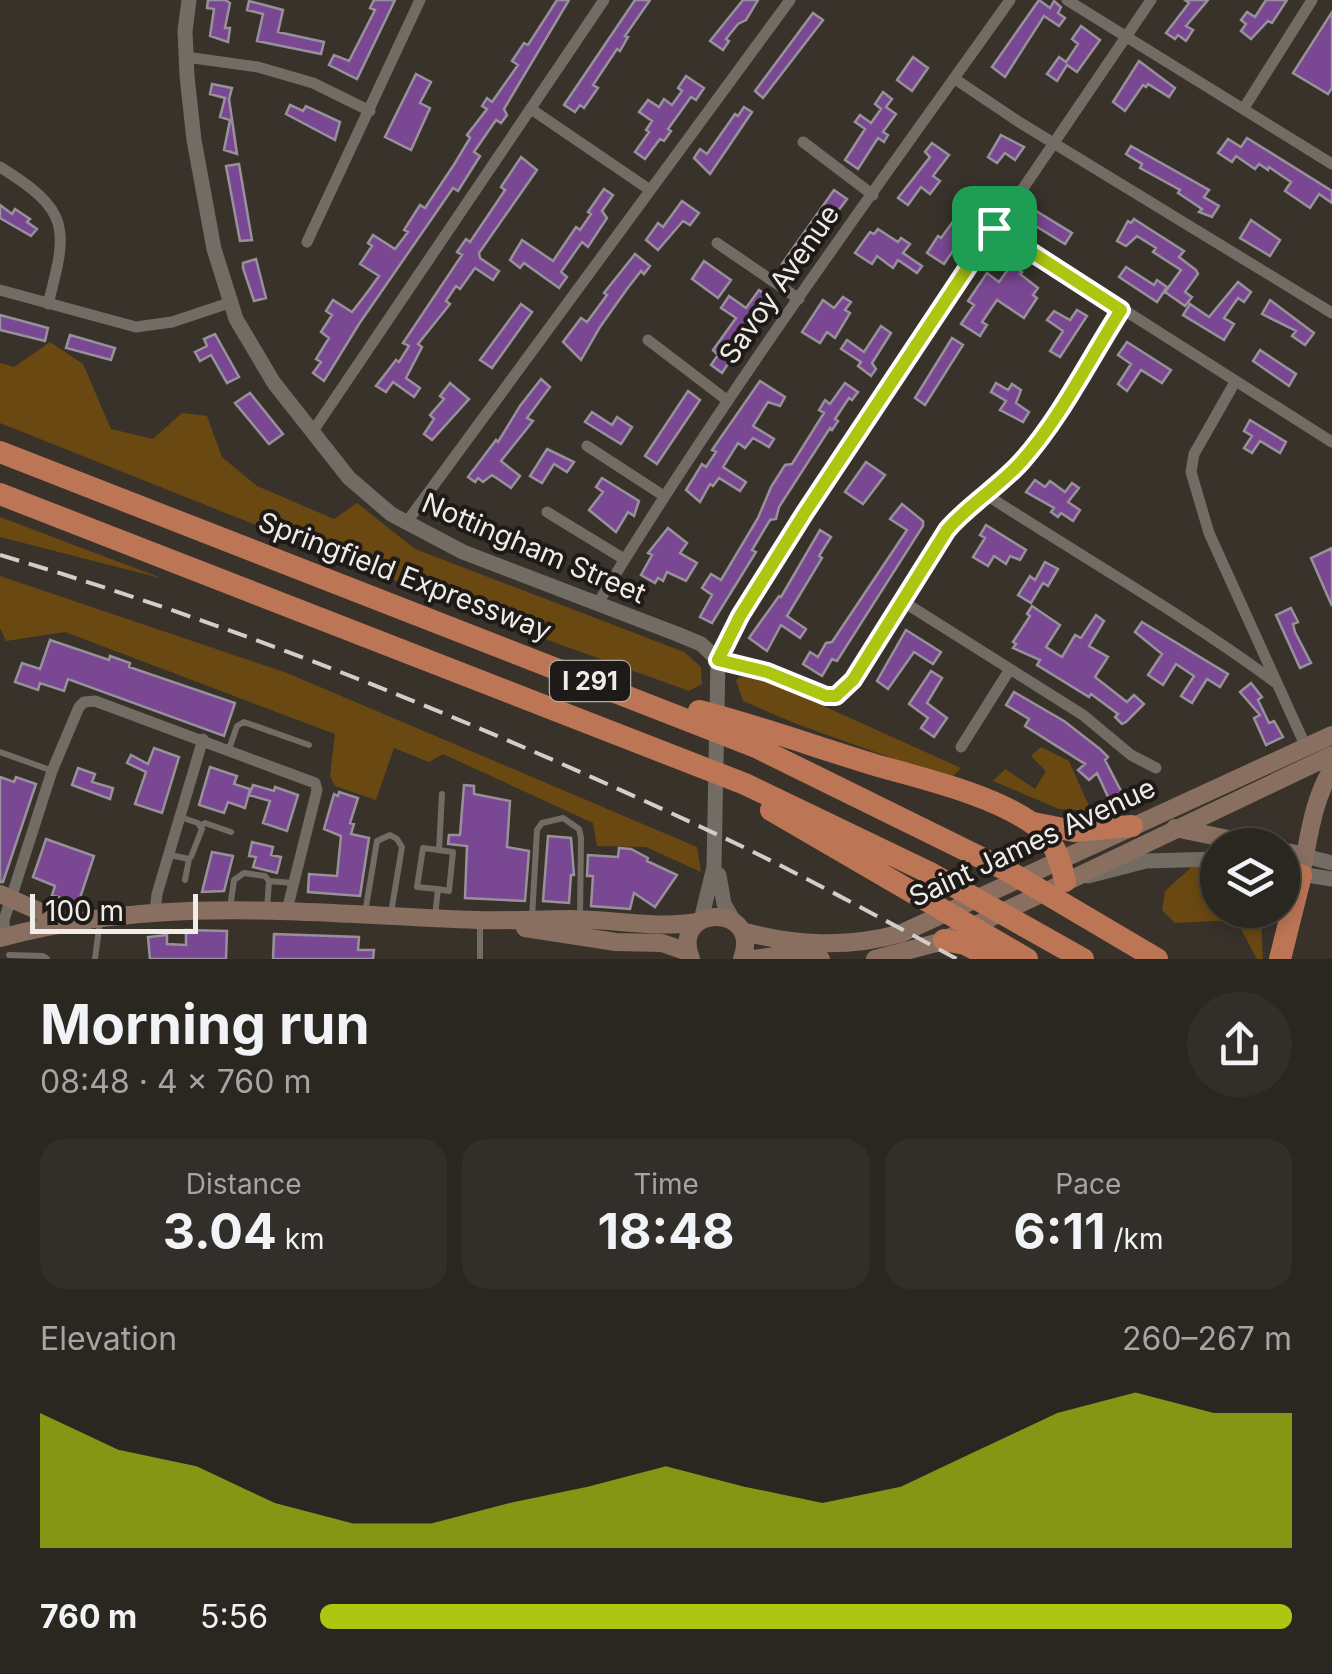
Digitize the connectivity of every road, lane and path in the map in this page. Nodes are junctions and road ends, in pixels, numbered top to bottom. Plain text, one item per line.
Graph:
1 (189, 0) edge
2 (420, 0) edge
3 (604, 0) edge
4 (790, 0) edge
5 (1010, 0) edge
6 (1066, 0) edge
7 (1151, 0) edge
8 (1312, 0) edge
9 (1126, 37) junction
10 (186, 57) junction
11 (954, 78) junction
12 (1244, 108) junction
13 (531, 109) junction
14 (370, 110) junction
15 (803, 142) dead end
16 (1054, 142) junction
17 (1332, 164) edge
18 (0, 167) edge
19 (650, 190) junction
20 (873, 195) junction
21 (994, 228) junction
22 (307, 242) dead end
23 (717, 243) dead end
24 (0, 290) edge
25 (799, 299) junction
26 (229, 303) junction
27 (48, 304) junction
28 (1121, 310) junction
29 (1332, 313) edge
30 (648, 340) dead end
31 (1235, 382) junction
32 (728, 401) junction
33 (313, 431) junction
34 (1332, 442) edge
35 (586, 446) dead end
36 (0, 452) edge
37 (0, 494) edge
38 (986, 494) junction
39 (664, 496) junction
40 (547, 512) dead end
41 (406, 523) junction
42 (624, 559) junction
43 (902, 600) junction
44 (598, 604) junction
45 (718, 660) junction
46 (1010, 669) junction
47 (1279, 685) junction
48 (615, 690) junction
49 (1332, 735) edge
50 (203, 739) junction
51 (308, 745) dead end
52 (1306, 746) junction
53 (961, 748) dead end
54 (230, 749) junction
55 (658, 749) junction
56 (0, 752) edge
57 (1332, 755) edge
58 (1156, 768) dead end
59 (1332, 769) edge
60 (52, 771) junction
61 (442, 794) dead end
62 (180, 817) junction
63 (1033, 823) junction
64 (200, 826) junction
65 (1132, 826) junction
66 (1176, 828) junction
67 (231, 832) dead end
68 (1200, 833) edge
69 (440, 850) junction
70 (169, 854) junction
71 (1300, 855) edge
72 (189, 860) junction
73 (1200, 860) edge
74 (1332, 864) edge
75 (714, 867) junction
76 (1300, 868) edge
77 (1056, 869) junction
78 (1300, 869) edge
79 (1332, 879) edge
80 (185, 880) dead end
81 (269, 881) junction
82 (294, 883) junction
83 (438, 889) junction
84 (6, 896) edge
85 (230, 909) junction
86 (267, 909) junction
87 (155, 910) junction
88 (287, 910) junction
89 (365, 914) junction
90 (391, 915) junction
91 (100, 918) junction
92 (435, 918) junction
93 (480, 920) junction
94 (532, 920) junction
95 (580, 920) junction
96 (700, 921) junction
97 (66, 923) junction
98 (738, 926) junction
99 (1285, 928) edge
100 (941, 931) junction
101 (6, 948) edge
102 (875, 950) edge
103 (616, 951) edge
104 (690, 956) edge
105 (47, 959) edge
106 (95, 959) edge
107 (480, 959) edge
108 (742, 959) edge
109 (754, 959) edge
110 (821, 959) edge
111 (994, 959) edge
112 (1027, 959) edge
113 (1083, 959) edge
114 (1157, 959) edge
115 (1280, 959) edge

1 - 10 street, Nottingham Street
2 - 14 street
3 - 13 street
4 - 19 street
5 - 11 street, Savoy Avenue
6 - 9 street
7 - 9 street
8 - 12 street
9 - 12 street
9 - 16 street
10 - 14 street
10 - 26 street, Nottingham Street
11 - 16 street
11 - 20 street, Savoy Avenue
12 - 17 street
13 - 19 street
13 - 33 street
14 - 22 street
15 - 20 street
16 - 21 street
16 - 29 street
18 - 27 street
19 - 41 street
20 - 25 street, Savoy Avenue
21 - 28 street
21 - 45 street
23 - 25 street
24 - 27 street
25 - 32 street, Savoy Avenue
26 - 27 street
26 - 33 street, Nottingham Street
28 - 31 street
28 - 38 street
30 - 32 street
31 - 34 street
31 - 47 street
32 - 39 street, Savoy Avenue
33 - 41 street, Nottingham Street
35 - 39 street
36 - 48 highway, Springfield Expressway / I 291
37 - 55 highway, I 291
38 - 43 street
38 - 47 street
39 - 42 street, Savoy Avenue
40 - 42 street
41 - 44 street, Nottingham Street
42 - 44 street, Savoy Avenue
43 - 45 street, Nottingham Street
43 - 46 street
44 - 45 street, Nottingham Street
45 - 75 street
46 - 53 street
46 - 58 street
47 - 52 street
48 - 63 highway
48 - 114 highway, Springfield Expressway / I 291
49 - 52 main road, Saint James Avenue
50 - 54 street
50 - 60 street
50 - 62 street
51 - 54 lane
52 - 65 main road, Saint James Avenue
54 - 82 street
55 - 112 highway
55 - 113 highway, I 291
56 - 60 lane
57 - 66 main road, Saint James Avenue
59 - 71 main road
60 - 84 street
61 - 69 lane
62 - 64 lane
62 - 70 street
63 - 65 highway
63 - 77 highway
64 - 67 lane
64 - 72 lane
65 - 66 main road
65 - 77 main road, Saint James Avenue
66 - 68 main road
66 - 77 main road, Saint James Avenue
69 - 83 lane
69 - 83 lane
70 - 72 lane
70 - 87 street
72 - 80 lane
73 - 77 street
74 - 76 street
75 - 96 street
75 - 98 street
77 - 100 main road, Saint James Avenue
77 - 100 main road, Saint James Avenue
78 - 79 street
81 - 82 lane
81 - 85 lane
81 - 86 lane
82 - 88 street
83 - 92 lane
84 - 97 main road
84 - 101 street
85 - 86 main road
85 - 87 main road
86 - 88 main road
87 - 91 main road
88 - 89 main road
89 - 90 main road
89 - 90 lane
90 - 92 main road
91 - 97 main road
91 - 106 lane
92 - 93 main road
93 - 94 main road
93 - 103 main road
93 - 107 lane
94 - 95 main road
94 - 95 lane
95 - 96 main road
96 - 98 main road, Saint James Avenue
96 - 104 main road
97 - 101 main road
98 - 102 main road, Saint James Avenue
98 - 108 main road
99 - 115 highway
100 - 102 main road, Saint James Avenue
100 - 102 main road, Saint James Avenue
100 - 111 highway
101 - 105 lane
103 - 104 main road
109 - 110 main road

